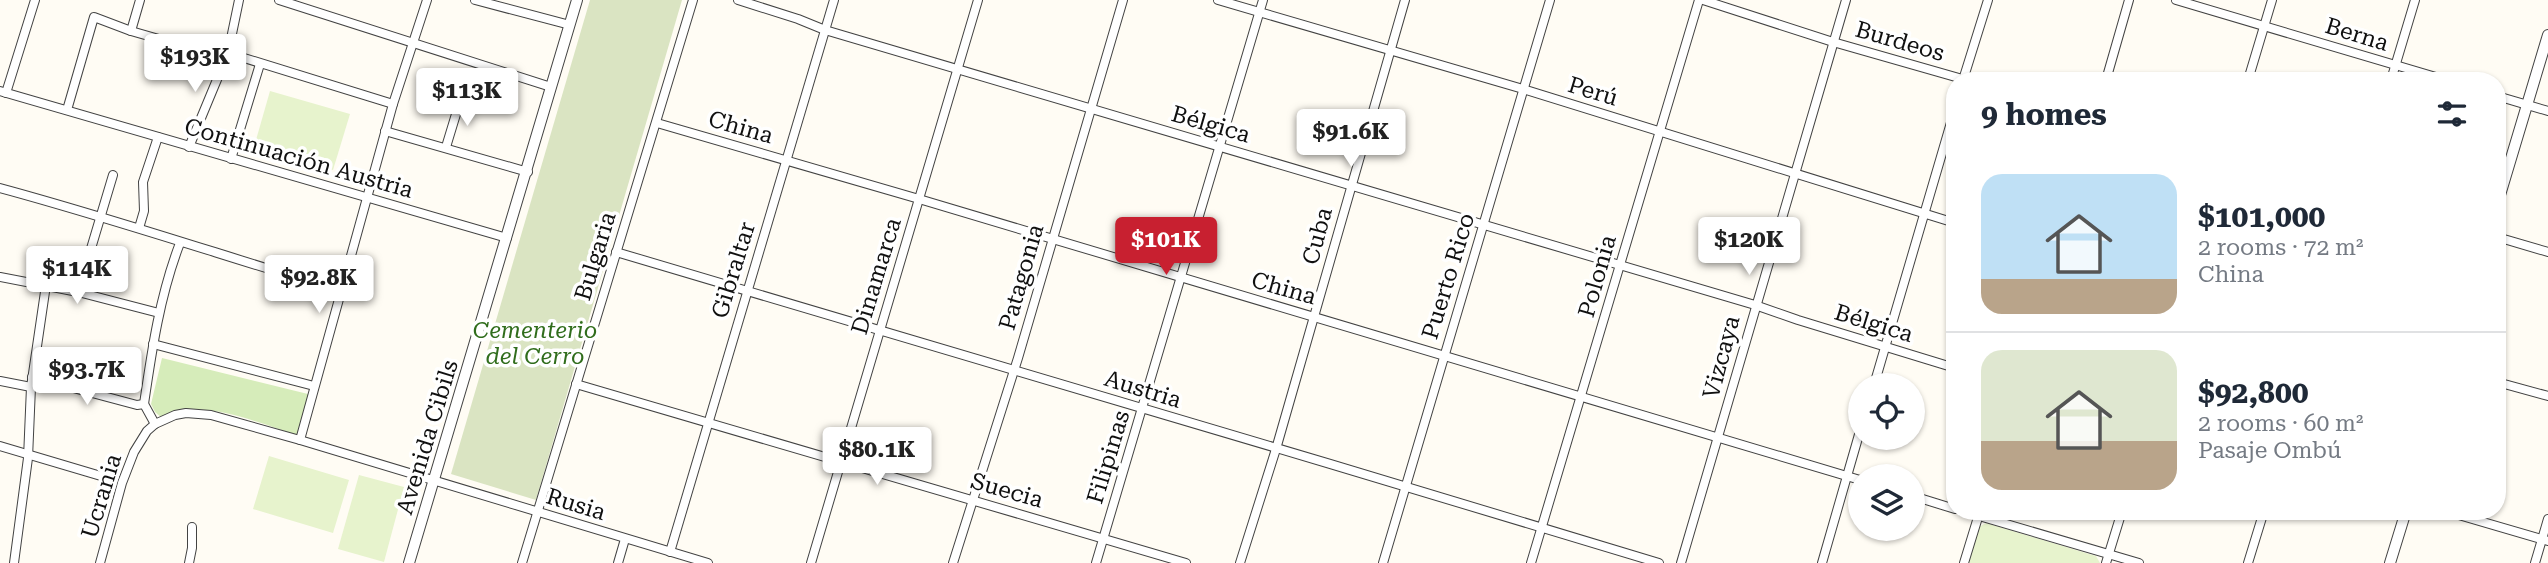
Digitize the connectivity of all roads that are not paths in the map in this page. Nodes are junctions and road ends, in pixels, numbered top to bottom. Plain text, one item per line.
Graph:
1 (35, 0) edge
2 (140, 0) edge
3 (239, 0) edge
4 (279, 0) edge
5 (426, 0) edge
6 (475, 0) edge
7 (577, 0) edge
8 (693, 0) edge
9 (738, 0) edge
10 (834, 0) edge
11 (978, 0) edge
12 (1123, 0) edge
13 (1218, 0) edge
14 (1263, 0) edge
15 (1405, 0) edge
16 (1550, 0) edge
17 (1701, 0) edge
18 (1846, 0) edge
19 (1988, 0) edge
20 (2129, 0) edge
21 (2176, 0) edge
22 (2272, 0) edge
23 (2415, 0) edge
24 (1259, 13) junction
25 (570, 25) junction
26 (2264, 27) junction
27 (825, 30) junction
28 (131, 31) junction
29 (2548, 35) edge
30 (1833, 42) junction
31 (414, 43) junction
32 (1390, 51) junction
33 (226, 56) junction
34 (260, 64) junction
35 (2396, 66) junction
36 (957, 69) junction
37 (1966, 72) edge
38 (2108, 72) edge
39 (2251, 72) edge
40 (2394, 72) edge
41 (2417, 72) edge
42 (1946, 75) edge
43 (551, 87) junction
44 (1524, 89) junction
45 (2, 93) edge
46 (2506, 98) edge
47 (460, 101) dead end
48 (393, 104) junction
49 (2527, 104) junction
50 (1091, 108) junction
51 (67, 110) junction
52 (2548, 111) edge
53 (657, 123) junction
54 (385, 131) junction
55 (1661, 132) junction
56 (158, 137) junction
57 (1946, 140) edge
58 (189, 147) junction
59 (446, 147) junction
60 (1220, 147) junction
61 (231, 159) junction
62 (786, 159) junction
63 (528, 172) junction
64 (1794, 174) junction
65 (113, 175) dead end
66 (2506, 175) edge
67 (1351, 184) junction
68 (0, 188) edge
69 (366, 198) junction
70 (919, 199) junction
71 (1924, 214) junction
72 (100, 215) junction
73 (1946, 220) edge
74 (1483, 225) junction
75 (139, 228) junction
76 (507, 238) junction
77 (1052, 239) junction
78 (2506, 240) edge
79 (180, 243) junction
80 (616, 252) junction
81 (2548, 252) edge
82 (1620, 265) junction
83 (0, 277) edge
84 (1181, 278) junction
85 (46, 285) junction
86 (341, 291) junction
87 (747, 291) junction
88 (78, 292) junction
89 (1755, 305) junction
90 (159, 313) junction
91 (1314, 317) junction
92 (880, 330) junction
93 (153, 344) junction
94 (1885, 346) junction
95 (1444, 355) junction
96 (1946, 365) edge
97 (1014, 371) junction
98 (1877, 373) edge
99 (32, 377) junction
100 (0, 380) edge
101 (576, 384) junction
102 (2506, 384) edge
103 (314, 386) junction
104 (31, 387) junction
105 (1581, 396) junction
106 (2548, 396) edge
107 (144, 404) junction
108 (1142, 409) junction
109 (708, 422) junction
110 (155, 424) junction
111 (1719, 438) junction
112 (300, 440) junction
113 (0, 446) edge
114 (1276, 449) junction
115 (1855, 450) edge
116 (28, 455) junction
117 (841, 461) junction
118 (1847, 476) junction
119 (433, 479) junction
120 (111, 480) dead end
121 (1406, 486) junction
122 (973, 500) junction
123 (1925, 500) edge
124 (1946, 506) edge
125 (537, 512) junction
126 (2548, 519) edge
127 (1977, 520) edge
128 (1999, 520) edge
129 (2119, 520) edge
130 (2261, 520) edge
131 (2403, 520) edge
132 (2476, 520) edge
133 (191, 527) dead end
134 (1542, 527) junction
135 (1104, 538) junction
136 (625, 539) junction
137 (2545, 540) edge
138 (670, 552) junction
139 (2108, 559) edge
140 (14, 563) edge
141 (100, 563) edge
142 (189, 563) edge
143 (410, 563) edge
144 (522, 563) edge
145 (618, 563) edge
146 (708, 563) edge
147 (811, 563) edge
148 (953, 563) edge
149 (1096, 563) edge
150 (1186, 563) edge
151 (1240, 563) edge
152 (1383, 563) edge
153 (1531, 563) edge
154 (1659, 563) edge
155 (1681, 563) edge
156 (1822, 563) edge
157 (1964, 563) edge
158 (2139, 563) edge
159 (2248, 563) edge
160 (2390, 563) edge
161 (2535, 563) edge

1 - 45 street
2 - 28 street
3 - 33 street
4 - 31 street
5 - 31 street
6 - 25 street
7 - 25 street, Avenida Cibils
8 - 53 street, Bulgaria
9 - 27 street, Bélgica
10 - 27 street, Gibraltar
11 - 36 street, Dinamarca
12 - 50 street, Patagonia
13 - 24 street, Perú
14 - 24 street, Filipinas
15 - 32 street, Cuba
16 - 44 street, Puerto Rico
17 - 30 street, Burdeos
17 - 55 street, Polonia
18 - 30 street, Vizcaya
19 - 37 street
20 - 38 street
21 - 26 street, Berna
22 - 26 street
23 - 35 street
24 - 32 street, Perú
24 - 60 street, Filipinas
25 - 43 street, Avenida Cibils
26 - 35 street, Berna
26 - 39 street
27 - 36 street, Bélgica
27 - 62 street, Gibraltar
28 - 33 street
28 - 51 street
29 - 49 street
30 - 42 street, Burdeos
30 - 64 street, Vizcaya
31 - 43 street
31 - 48 street
32 - 44 street, Perú
32 - 67 street, Cuba
33 - 34 street
33 - 58 street
34 - 48 street
34 - 61 street
35 - 40 street
35 - 41 street, Berna
36 - 50 street, Bélgica
36 - 70 street, Dinamarca
43 - 63 street, Avenida Cibils
44 - 55 street, Perú
44 - 74 street, Puerto Rico
45 - 51 street, Continuación Austria
46 - 49 street
47 - 59 street
48 - 54 street
49 - 52 street
49 - 66 street
50 - 60 street, Bélgica
50 - 77 street, Patagonia
51 - 56 street, Continuación Austria
53 - 62 street, China
53 - 80 street, Bulgaria
54 - 59 street
54 - 69 street
55 - 64 street, Perú
55 - 82 street, Polonia
56 - 58 street, Continuación Austria
56 - 75 street
57 - 71 street
58 - 61 street, Continuación Austria
59 - 63 street
60 - 67 street, Bélgica
60 - 84 street, Filipinas
61 - 69 street, Continuación Austria
62 - 70 street, China
62 - 87 street, Gibraltar
63 - 76 street, Avenida Cibils
64 - 71 street, Perú
64 - 89 street, Vizcaya
65 - 72 street
67 - 74 street, Bélgica
67 - 91 street, Cuba
68 - 72 street
69 - 76 street, Continuación Austria
69 - 86 street
70 - 77 street, China
70 - 92 street, Dinamarca
71 - 73 street, Perú
71 - 94 street
72 - 75 street
72 - 88 street
74 - 82 street, Bélgica
74 - 95 street, Puerto Rico
75 - 79 street
76 - 119 street, Avenida Cibils
77 - 84 street, China
77 - 97 street, Patagonia
78 - 81 street
79 - 86 street
79 - 90 street
80 - 87 street, Austria
80 - 101 street, Bulgaria
82 - 89 street, Bélgica
82 - 105 street, Polonia
83 - 85 street
84 - 91 street, China
84 - 108 street, Filipinas
85 - 88 street
85 - 99 street
86 - 103 street
87 - 92 street, Austria
87 - 109 street, Gibraltar
88 - 90 street
89 - 94 street, Bélgica
89 - 111 street, Vizcaya
90 - 93 street
91 - 95 street, China
91 - 114 street, Cuba
92 - 97 street, Austria
92 - 117 street, Dinamarca
93 - 103 street
93 - 107 street
94 - 96 street, Bélgica
94 - 98 street
95 - 105 street, China
95 - 121 street, Puerto Rico
97 - 108 street, Austria
97 - 122 street, Patagonia
99 - 104 street
99 - 107 street
100 - 104 street
101 - 109 street, Suecia
101 - 125 street, Bulgaria
102 - 106 street
103 - 112 street
104 - 116 street
105 - 111 street, China
105 - 134 street, Polonia
107 - 110 street
108 - 114 street, Austria
108 - 135 street, Filipinas
109 - 117 street, Suecia
109 - 138 street, Gibraltar
110 - 112 street, Rusia
110 - 141 street, Ucrania
111 - 118 street, China
111 - 155 street, Vizcaya
112 - 119 street, Rusia
113 - 116 street
114 - 121 street, Austria
114 - 151 street, Cuba
115 - 118 street
116 - 120 street
116 - 140 street
117 - 122 street, Suecia
117 - 147 street, Dinamarca
118 - 156 street
119 - 125 street, Rusia
119 - 143 street, Avenida Cibils
121 - 134 street, Austria
121 - 152 street, Puerto Rico
122 - 135 street, Suecia
122 - 148 street, Patagonia
123 - 124 street
125 - 136 street, Rusia
125 - 144 street, Bulgaria
126 - 137 street
127 - 157 street
128 - 139 street
129 - 139 street
130 - 159 street
131 - 160 street
132 - 137 street
133 - 142 street
134 - 153 street, Polonia
134 - 154 street, Austria
135 - 149 street, Filipinas
135 - 150 street, Suecia
136 - 138 street, Rusia
136 - 145 street
137 - 161 street
138 - 146 street, Rusia
139 - 158 street

